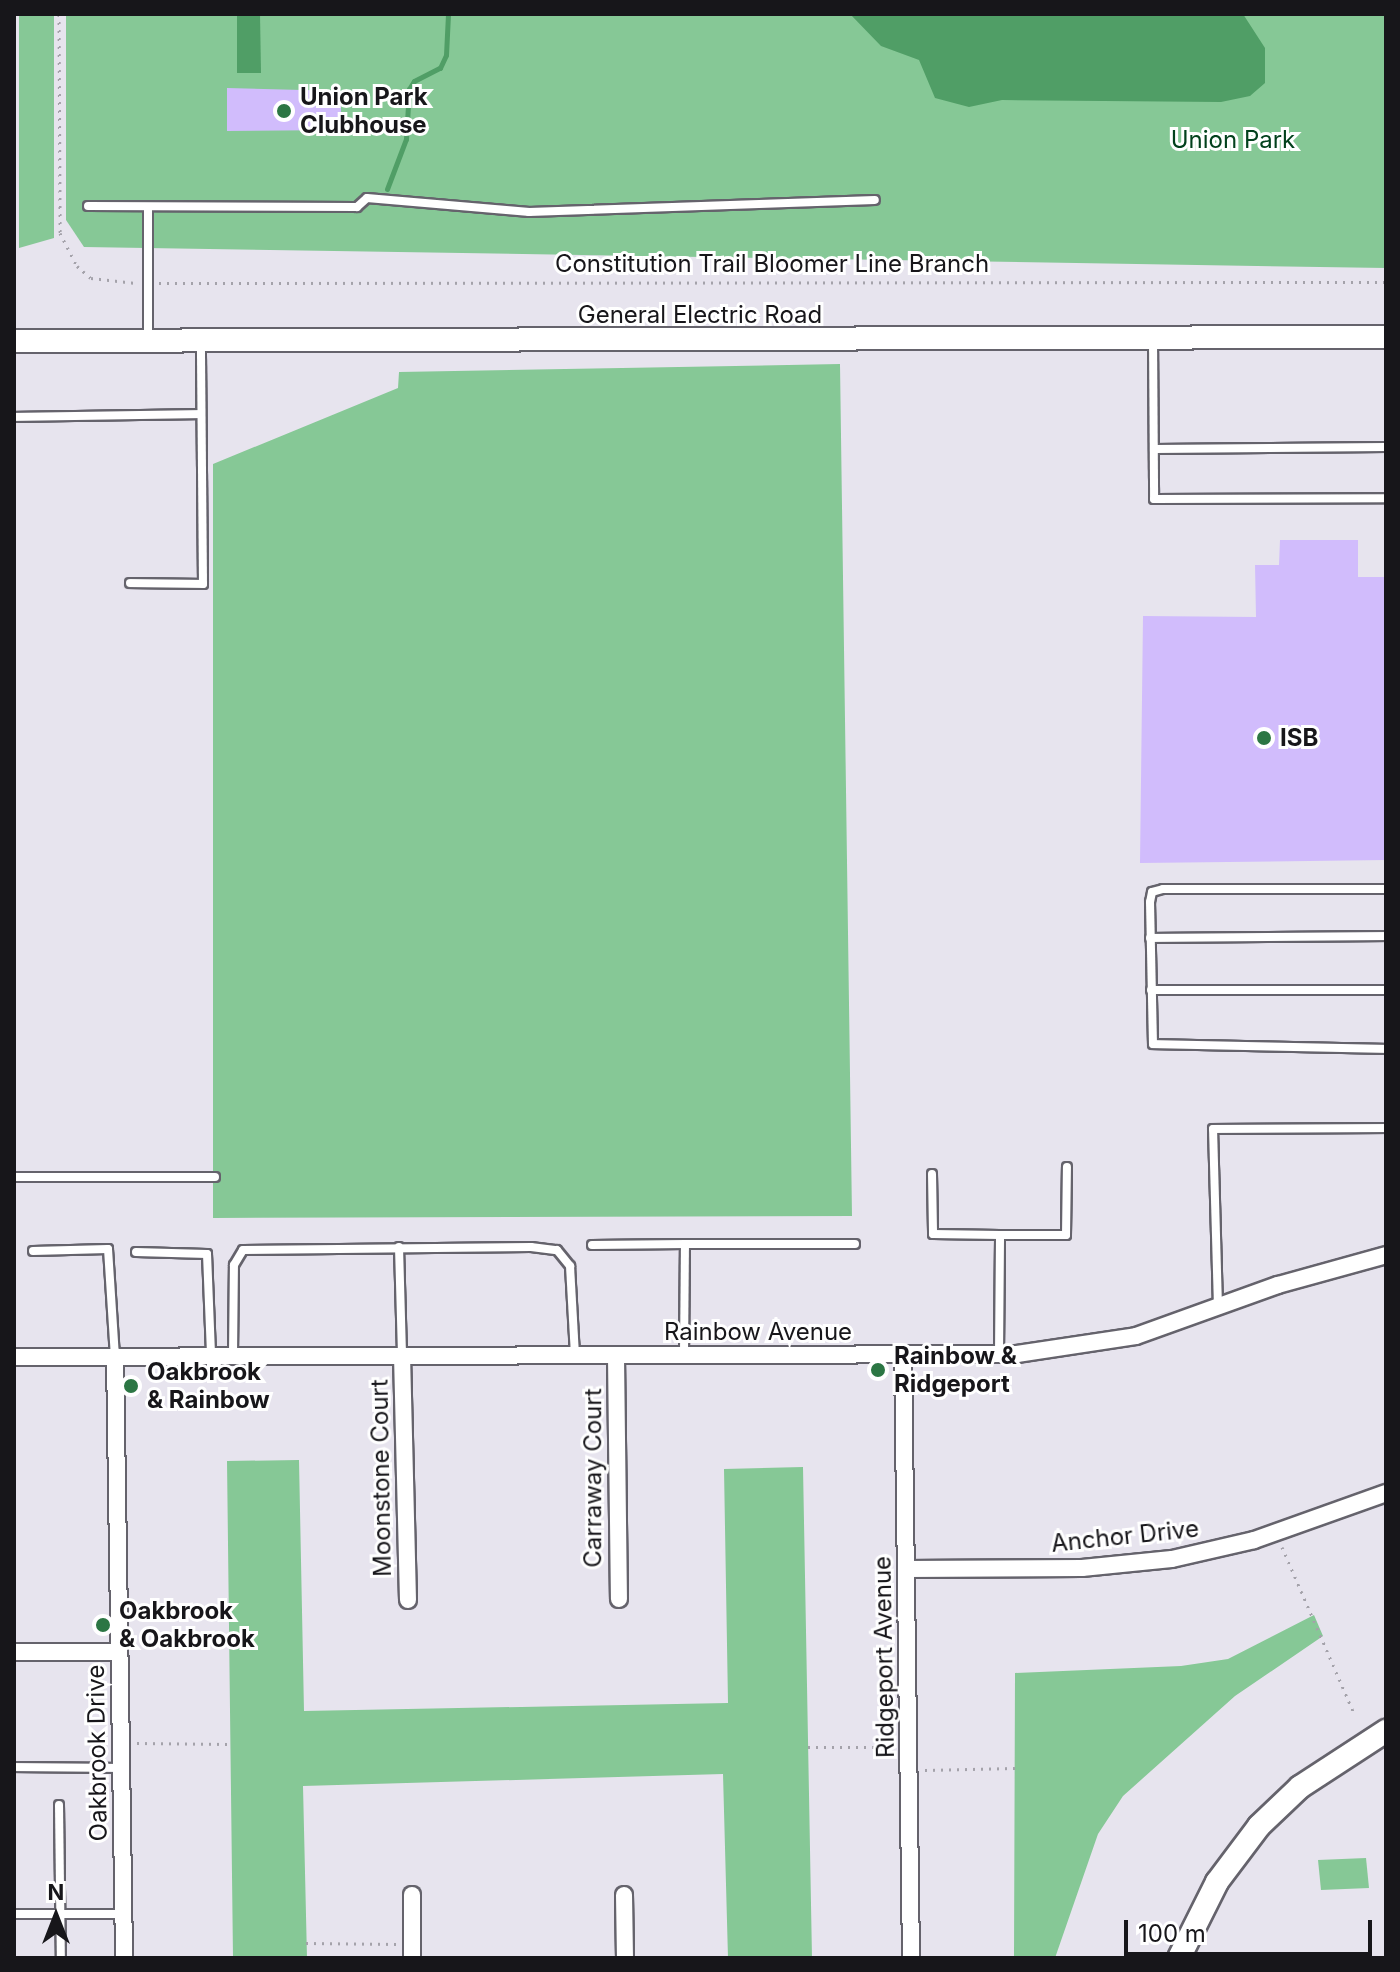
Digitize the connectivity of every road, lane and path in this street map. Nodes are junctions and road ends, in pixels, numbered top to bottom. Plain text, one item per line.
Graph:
1 (59, 14) edge
2 (875, 200) dead end
3 (88, 206) dead end
4 (148, 207) junction
5 (1386, 282) edge
6 (141, 283) dead end
7 (157, 283) dead end
8 (1386, 337) edge
9 (1153, 338) junction
10 (14, 341) edge
11 (148, 341) junction
12 (201, 342) junction
13 (201, 414) junction
14 (14, 417) edge
15 (1386, 447) edge
16 (1155, 449) junction
17 (1386, 498) edge
18 (130, 583) dead end
19 (1386, 889) edge
20 (1386, 936) edge
21 (1150, 938) junction
22 (1151, 990) junction
23 (1386, 990) edge
24 (1386, 1049) edge
25 (1386, 1128) edge
26 (1067, 1167) dead end
27 (932, 1174) dead end
28 (14, 1177) edge
29 (215, 1177) dead end
30 (1000, 1235) junction
31 (685, 1244) junction
32 (855, 1244) dead end
33 (592, 1245) dead end
34 (399, 1247) junction
35 (33, 1251) dead end
36 (136, 1252) dead end
37 (1386, 1255) edge
38 (1218, 1309) junction
39 (211, 1355) junction
40 (233, 1355) junction
41 (402, 1355) junction
42 (999, 1355) junction
43 (115, 1356) junction
44 (684, 1356) junction
45 (903, 1356) junction
46 (14, 1357) edge
47 (575, 1357) junction
48 (616, 1357) junction
49 (1386, 1493) edge
50 (1276, 1532) junction
51 (907, 1569) junction
52 (619, 1599) dead end
53 (408, 1600) dead end
54 (14, 1652) edge
55 (119, 1652) junction
56 (1353, 1711) dead end
57 (1386, 1731) edge
58 (121, 1743) junction
59 (228, 1744) dead end
60 (808, 1747) dead end
61 (909, 1747) junction
62 (14, 1767) edge
63 (121, 1768) junction
64 (1015, 1768) dead end
65 (910, 1770) junction
66 (59, 1805) dead end
67 (412, 1895) dead end
68 (624, 1895) dead end
69 (60, 1913) junction
70 (14, 1914) edge
71 (123, 1914) junction
72 (306, 1943) dead end
73 (412, 1951) edge
74 (61, 1958) edge
75 (124, 1958) edge
76 (625, 1958) edge
77 (911, 1958) edge
78 (1179, 1958) edge

1 - 6 path
2 - 4 lane
3 - 4 lane
4 - 11 lane
5 - 7 path, Constitution Trail Bloomer Line Branch
8 - 9 main road, General Electric Road
9 - 12 main road, General Electric Road
9 - 16 lane
10 - 11 main road, General Electric Road
11 - 12 main road, General Electric Road
12 - 13 lane
13 - 14 lane
13 - 18 lane
15 - 16 lane
16 - 17 lane
19 - 21 lane
20 - 21 lane
21 - 22 lane
22 - 23 lane
22 - 24 lane
25 - 38 lane
26 - 30 lane
27 - 30 lane
28 - 29 lane
30 - 42 lane
31 - 32 lane
31 - 33 lane
31 - 44 lane
34 - 40 lane
34 - 41 lane
34 - 47 lane
35 - 43 lane
36 - 39 lane
37 - 38 street, Rainbow Avenue
38 - 42 street, Rainbow Avenue
39 - 40 street, Rainbow Avenue
39 - 43 street, Rainbow Avenue
40 - 41 street, Rainbow Avenue
41 - 47 street, Rainbow Avenue
41 - 53 street, Moonstone Court
42 - 45 street, Rainbow Avenue
43 - 46 street, Rainbow Avenue
43 - 55 street, Oakbrook Drive
44 - 45 street, Rainbow Avenue
44 - 48 street, Rainbow Avenue
45 - 51 street, Ridgeport Avenue
47 - 48 street, Rainbow Avenue
48 - 52 street, Carraway Court
49 - 50 street, Anchor Drive
50 - 51 street, Anchor Drive
50 - 56 path
51 - 61 street, Ridgeport Avenue
54 - 55 street
55 - 58 street, Oakbrook Drive
57 - 78 main road
58 - 59 path
58 - 63 street, Oakbrook Drive
60 - 61 path
61 - 65 street, Ridgeport Avenue
62 - 63 lane
63 - 71 street, Oakbrook Drive
64 - 65 path
65 - 77 street, Ridgeport Avenue
66 - 69 lane
67 - 73 street
68 - 76 street
69 - 70 lane
69 - 71 lane
69 - 74 lane
71 - 75 street, Oakbrook Drive
72 - 73 path

